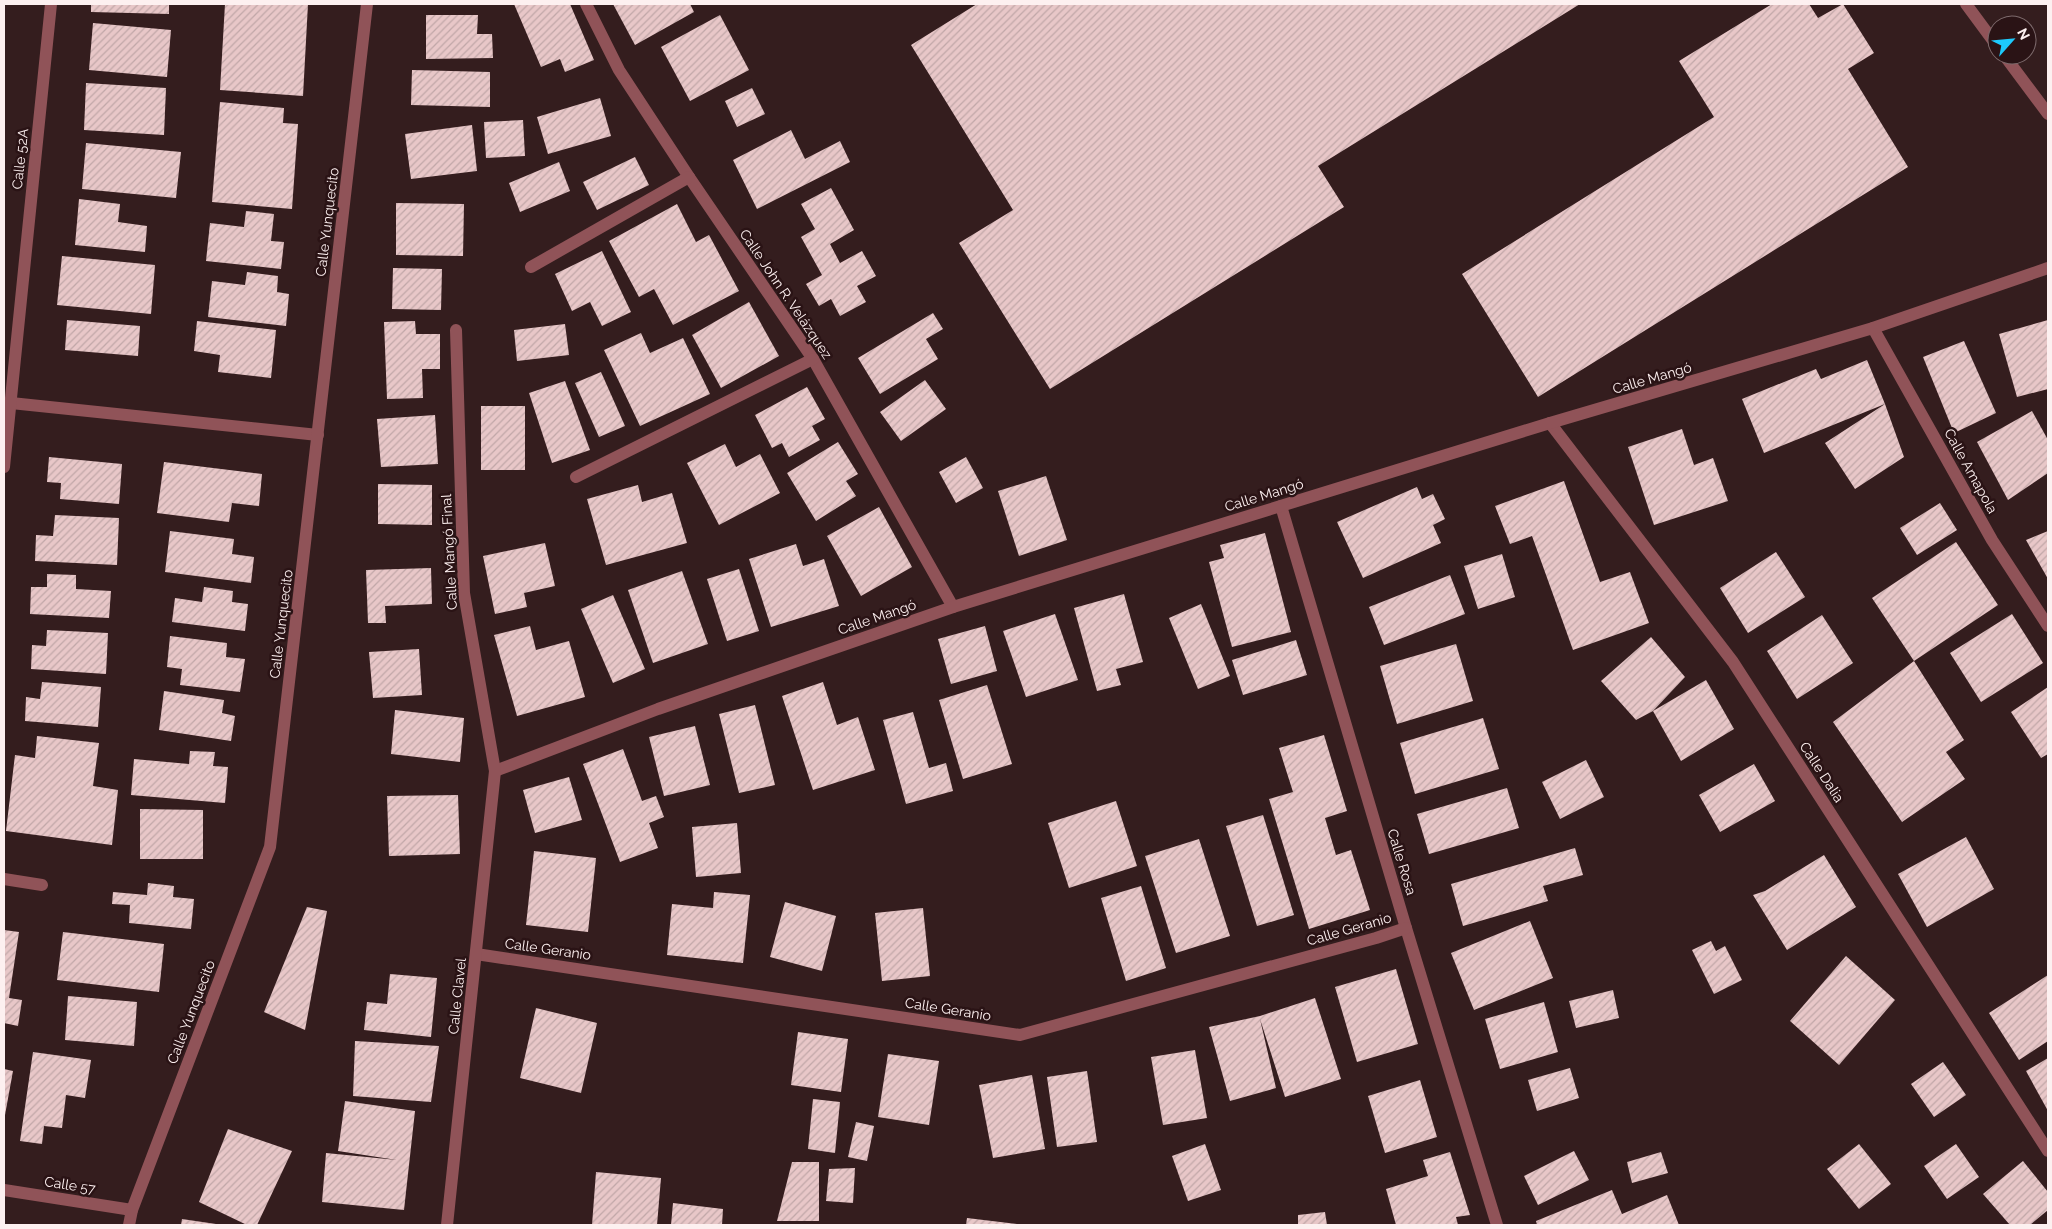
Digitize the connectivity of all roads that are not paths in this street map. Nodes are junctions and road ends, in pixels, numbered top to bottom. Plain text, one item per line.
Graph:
1 (51, 4) edge
2 (367, 4) edge
3 (586, 4) edge
4 (1966, 4) edge
5 (1987, 32) edge
6 (2011, 65) edge
7 (2048, 114) edge
8 (689, 177) junction
9 (532, 267) dead end
10 (2048, 268) edge
11 (1873, 328) junction
12 (456, 330) dead end
13 (813, 359) junction
14 (11, 403) junction
15 (1550, 423) junction
16 (318, 435) junction
17 (4, 467) edge
18 (576, 477) dead end
19 (1280, 506) junction
20 (953, 607) junction
21 (2048, 626) edge
22 (495, 771) junction
23 (4, 878) edge
24 (42, 886) dead end
25 (1406, 928) junction
26 (476, 954) junction
27 (2048, 1151) edge
28 (4, 1190) edge
29 (132, 1210) junction
30 (129, 1225) edge
31 (447, 1225) edge
32 (1497, 1225) edge

1 - 14 street, Calle 52A
2 - 16 street, Calle Yunquecito
3 - 8 street, Calle John R. Velázquez
4 - 5 street
6 - 7 street
8 - 9 street
8 - 13 street, Calle John R. Velázquez
10 - 11 street, Calle Mangó
11 - 15 street, Calle Mangó
11 - 21 street, Calle Amapola
12 - 22 street, Calle Mangó Final
13 - 18 street
13 - 20 street, Calle John R. Velázquez
14 - 16 street
14 - 17 street, Calle 52A
15 - 19 street, Calle Mangó
15 - 27 street, Calle Dalia
16 - 29 street, Calle Yunquecito
19 - 20 street, Calle Mangó
19 - 25 street, Calle Rosa
20 - 22 street, Calle Mangó
22 - 26 street, Calle Clavel
23 - 24 street
25 - 26 street, Calle Geranio
25 - 32 street, Calle Rosa
26 - 31 street, Calle Clavel
28 - 29 street, Calle 57
29 - 30 street, Calle Yunquecito

